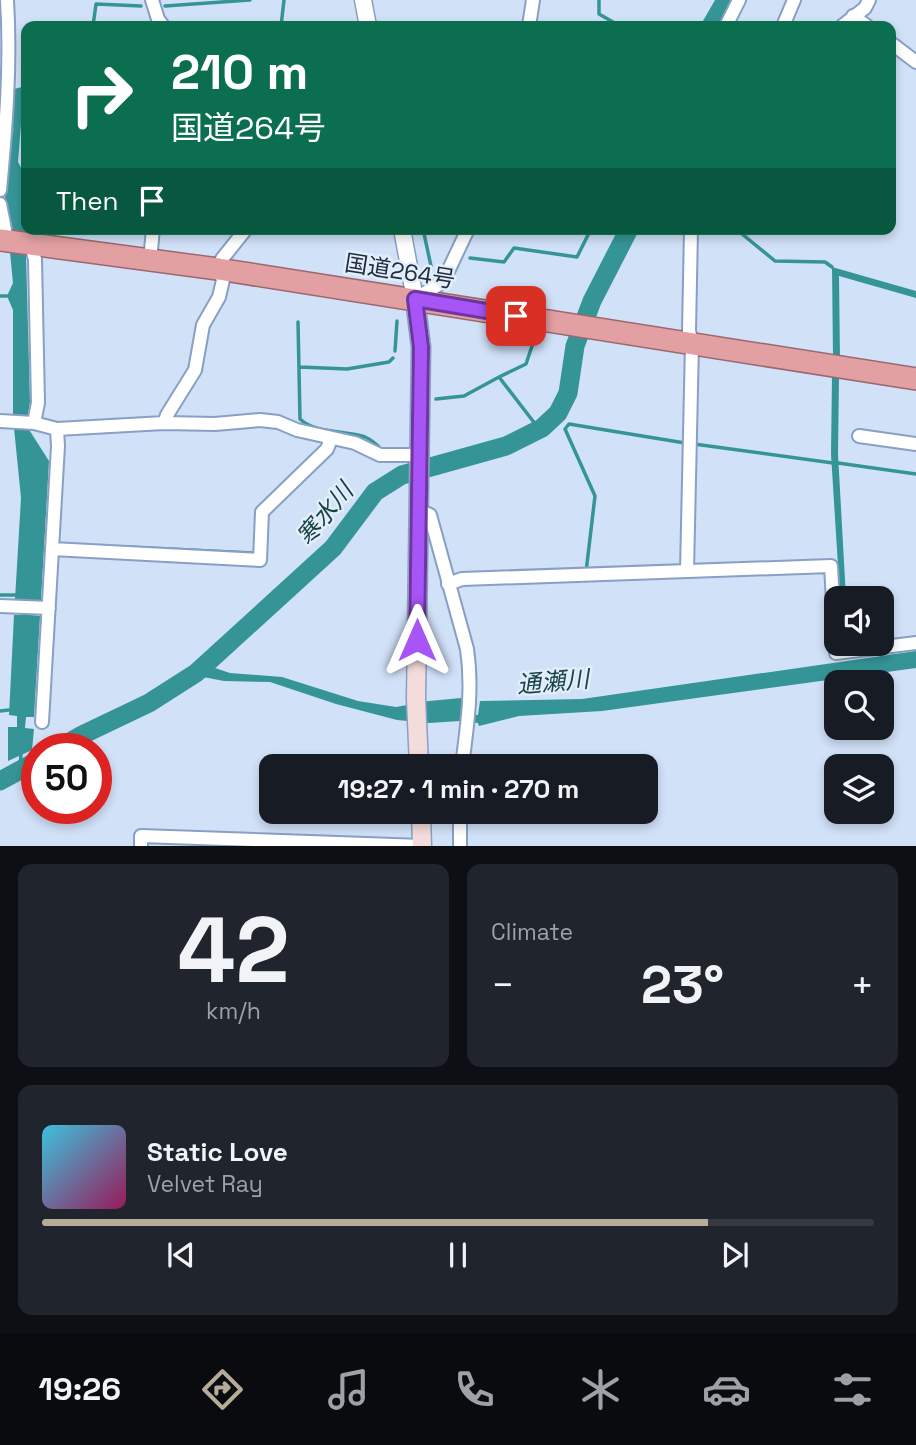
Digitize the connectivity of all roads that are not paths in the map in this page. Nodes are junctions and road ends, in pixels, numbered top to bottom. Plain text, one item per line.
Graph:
1 (7, 0) edge
2 (152, 0) edge
3 (363, 0) edge
4 (533, 0) edge
5 (738, 0) edge
6 (794, 0) edge
7 (869, 0) edge
8 (853, 16) junction
9 (160, 21) edge
10 (367, 21) edge
11 (530, 21) edge
12 (728, 21) edge
13 (785, 21) edge
14 (848, 21) edge
15 (860, 21) edge
16 (896, 47) edge
17 (916, 62) edge
18 (0, 190) edge
19 (0, 204) edge
20 (152, 235) edge
21 (241, 235) edge
22 (403, 235) edge
23 (465, 235) edge
24 (691, 235) edge
25 (4, 240) edge
26 (30, 244) junction
27 (150, 260) junction
28 (218, 269) junction
29 (415, 299) junction
30 (692, 344) junction
31 (916, 379) edge
32 (6, 422) edge
33 (32, 423) junction
34 (164, 423) junction
35 (57, 429) junction
36 (859, 436) dead end
37 (331, 439) junction
38 (916, 444) edge
39 (419, 455) junction
40 (418, 510) junction
41 (52, 549) junction
42 (687, 572) junction
43 (449, 584) junction
44 (0, 606) edge
45 (49, 608) junction
46 (916, 643) edge
47 (42, 722) dead end
48 (418, 754) edge
49 (464, 754) edge
50 (421, 824) edge
51 (460, 824) edge
52 (141, 846) edge
53 (422, 846) edge
54 (460, 846) edge

1 - 18 street
2 - 9 street
3 - 10 street
4 - 11 street
5 - 12 street
6 - 13 street
7 - 8 street
8 - 14 street
8 - 15 street
16 - 17 street
19 - 25 street
20 - 27 street
21 - 28 street
22 - 29 street
23 - 29 street
24 - 30 street
25 - 26 highway, 国道264号
26 - 27 highway, 国道264号
26 - 33 street
27 - 28 highway, 国道264号
28 - 29 highway, 国道264号
28 - 34 street
29 - 30 highway, 国道264号
29 - 39 main road
30 - 31 highway, 国道264号
30 - 42 street
32 - 33 street
33 - 35 street
34 - 35 street
34 - 37 street
35 - 41 street
36 - 38 street
37 - 39 street
37 - 41 street
39 - 40 main road
40 - 43 street
40 - 48 main road
41 - 45 street
42 - 43 street
42 - 46 street
43 - 49 street
44 - 45 street
45 - 47 street
50 - 53 main road
51 - 54 street
52 - 53 street

